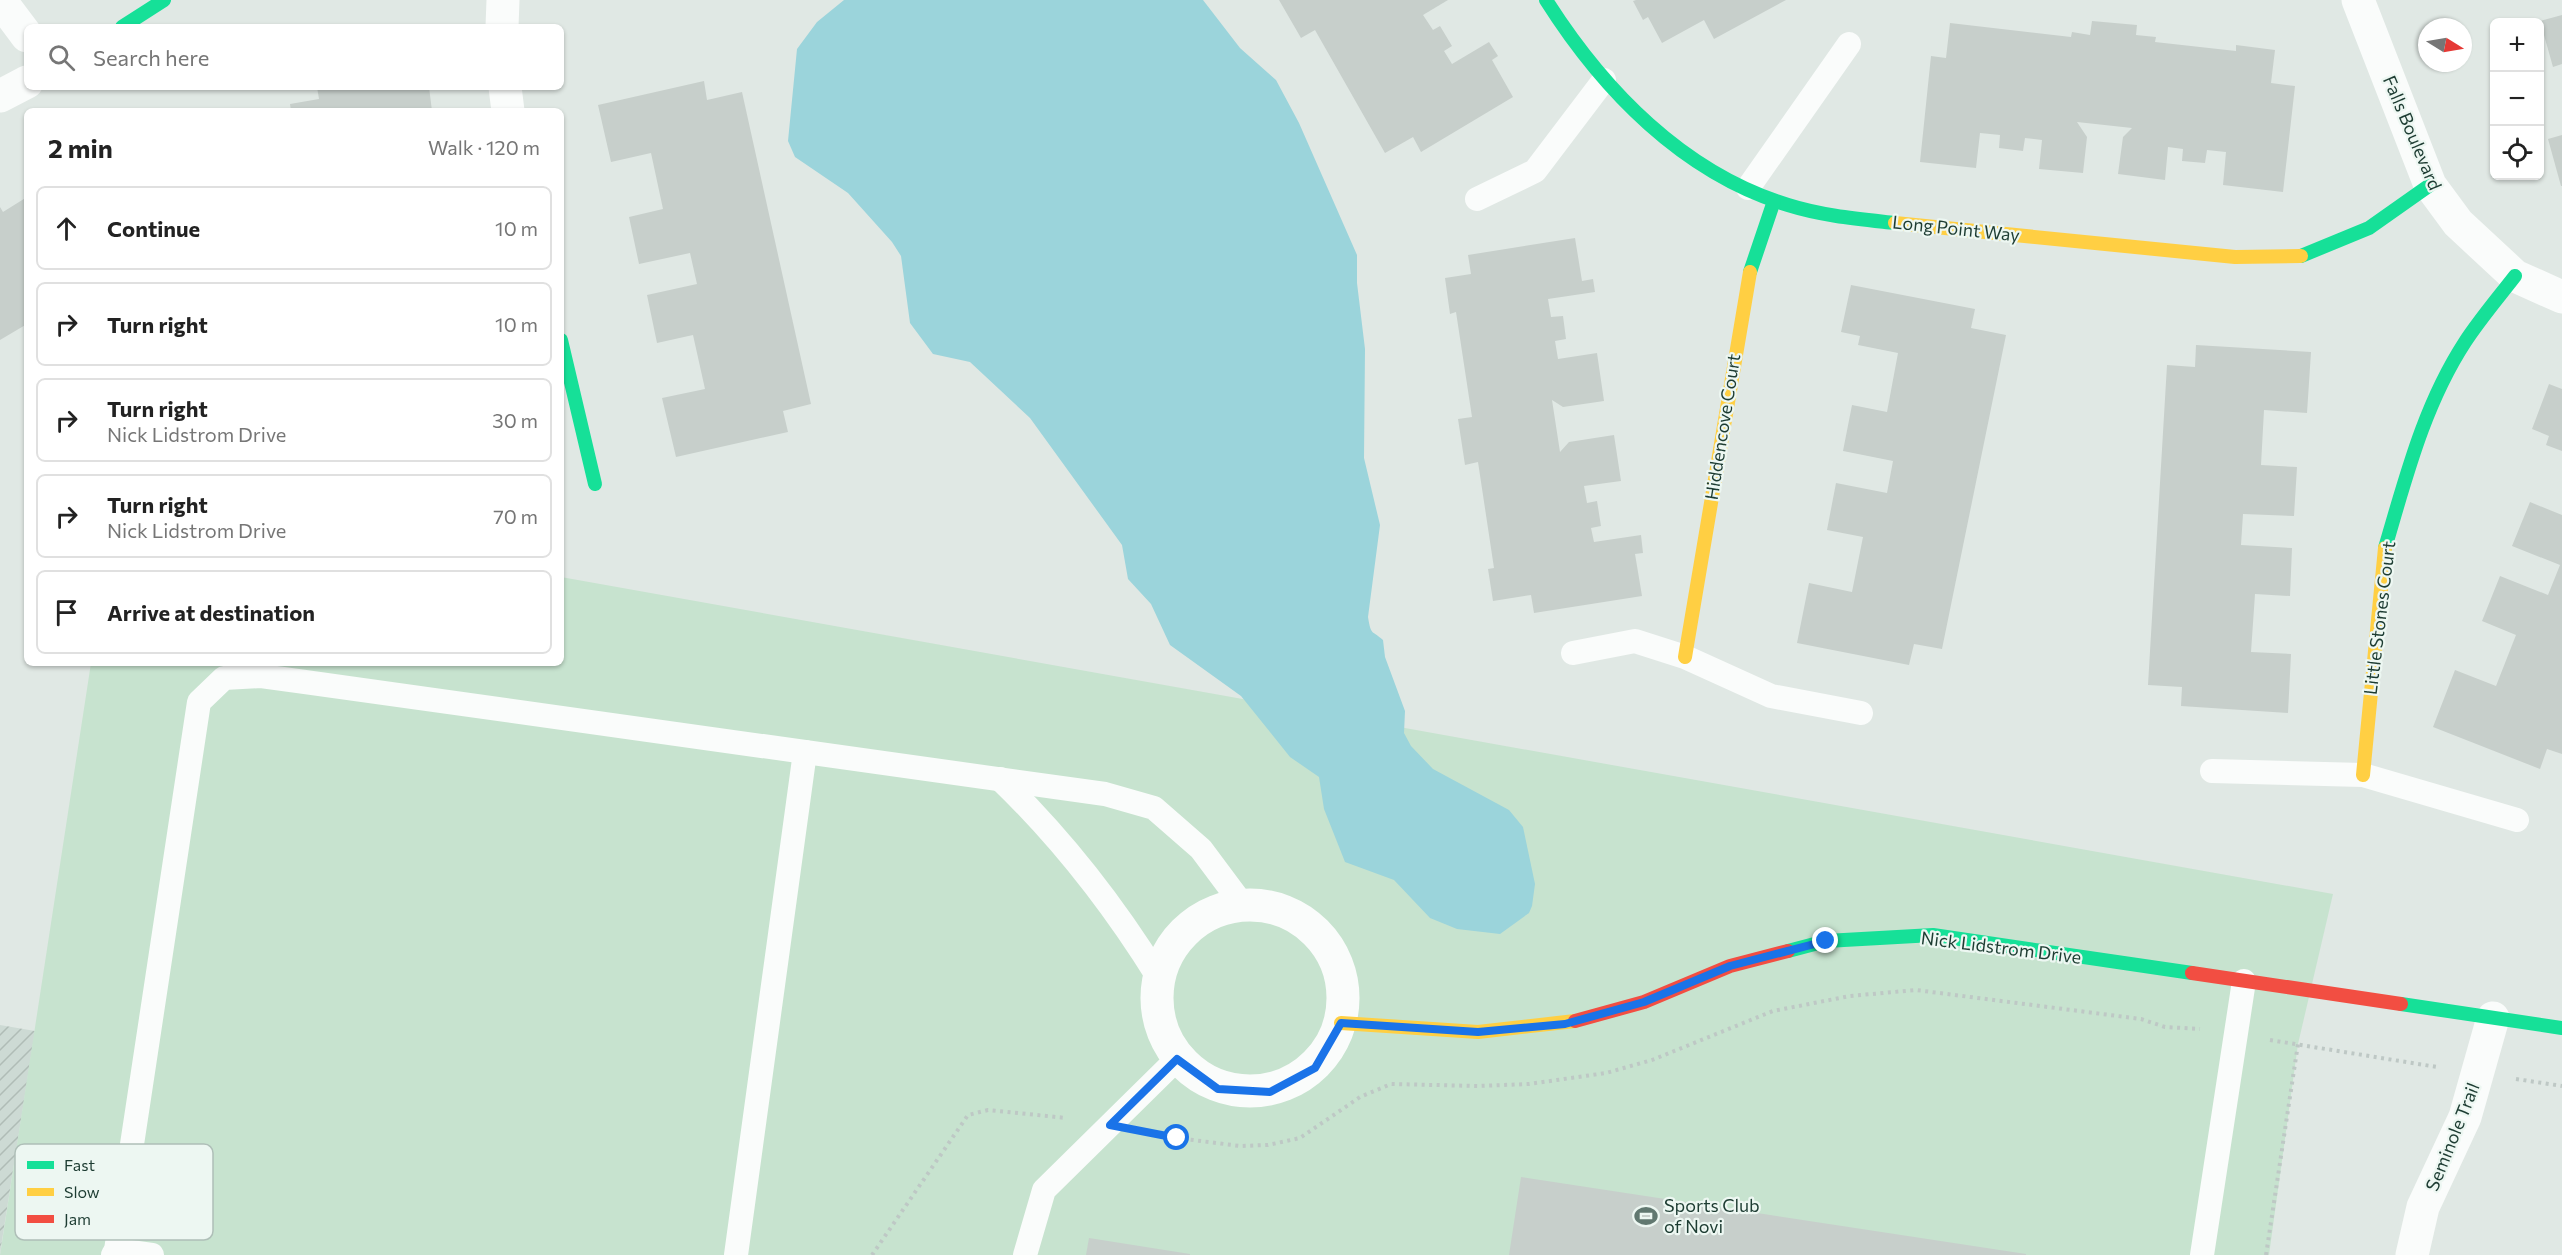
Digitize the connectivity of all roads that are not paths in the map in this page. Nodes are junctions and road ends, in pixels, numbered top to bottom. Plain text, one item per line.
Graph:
1 (164, 0) edge
2 (503, 0) edge
3 (1546, 0) edge
4 (2358, 0) edge
5 (3, 4) dead end
6 (127, 24) edge
7 (502, 24) edge
8 (24, 32) edge
9 (1849, 44) dead end
10 (1604, 80) junction
11 (24, 84) edge
12 (505, 90) edge
13 (0, 96) edge
14 (508, 108) edge
15 (2430, 185) junction
16 (1748, 188) junction
17 (1477, 200) dead end
18 (1774, 201) junction
19 (2515, 276) junction
20 (2562, 297) edge
21 (564, 353) edge
22 (595, 484) dead end
23 (1573, 653) dead end
24 (1685, 657) junction
25 (1861, 712) dead end
26 (805, 752) junction
27 (2212, 771) dead end
28 (2363, 775) junction
29 (1000, 779) junction
30 (2517, 820) dead end
31 (1242, 904) junction
32 (1158, 977) junction
33 (2244, 981) junction
34 (2493, 1018) junction
35 (1341, 1023) junction
36 (2562, 1028) edge
37 (1177, 1059) junction
38 (132, 1144) edge
39 (115, 1252) edge
40 (152, 1255) edge
41 (736, 1255) edge
42 (1025, 1255) edge
43 (2202, 1255) edge
44 (2412, 1255) edge

1 - 6 street
2 - 7 street
3 - 10 street, Long Point Way
4 - 15 street, Falls Boulevard
5 - 8 street
9 - 16 lane
10 - 16 street, Long Point Way
10 - 17 lane
11 - 13 street
12 - 14 street
15 - 18 street, Long Point Way
15 - 19 street, Falls Boulevard
16 - 18 street, Long Point Way
18 - 24 street, Hiddencove Court
19 - 20 street
19 - 28 street, Little Stones Court
21 - 22 street
23 - 24 lane
24 - 25 lane
26 - 29 lane
26 - 38 lane
26 - 41 lane
27 - 28 lane
28 - 30 lane
29 - 31 lane
29 - 32 lane
31 - 32 street
31 - 35 street
32 - 37 street
33 - 34 street, Nick Lidstrom Drive
33 - 35 street, Nick Lidstrom Drive
33 - 43 lane
34 - 36 street, Nick Lidstrom Drive
34 - 44 street, Seminole Trail
35 - 37 street
37 - 42 lane
39 - 40 lane

